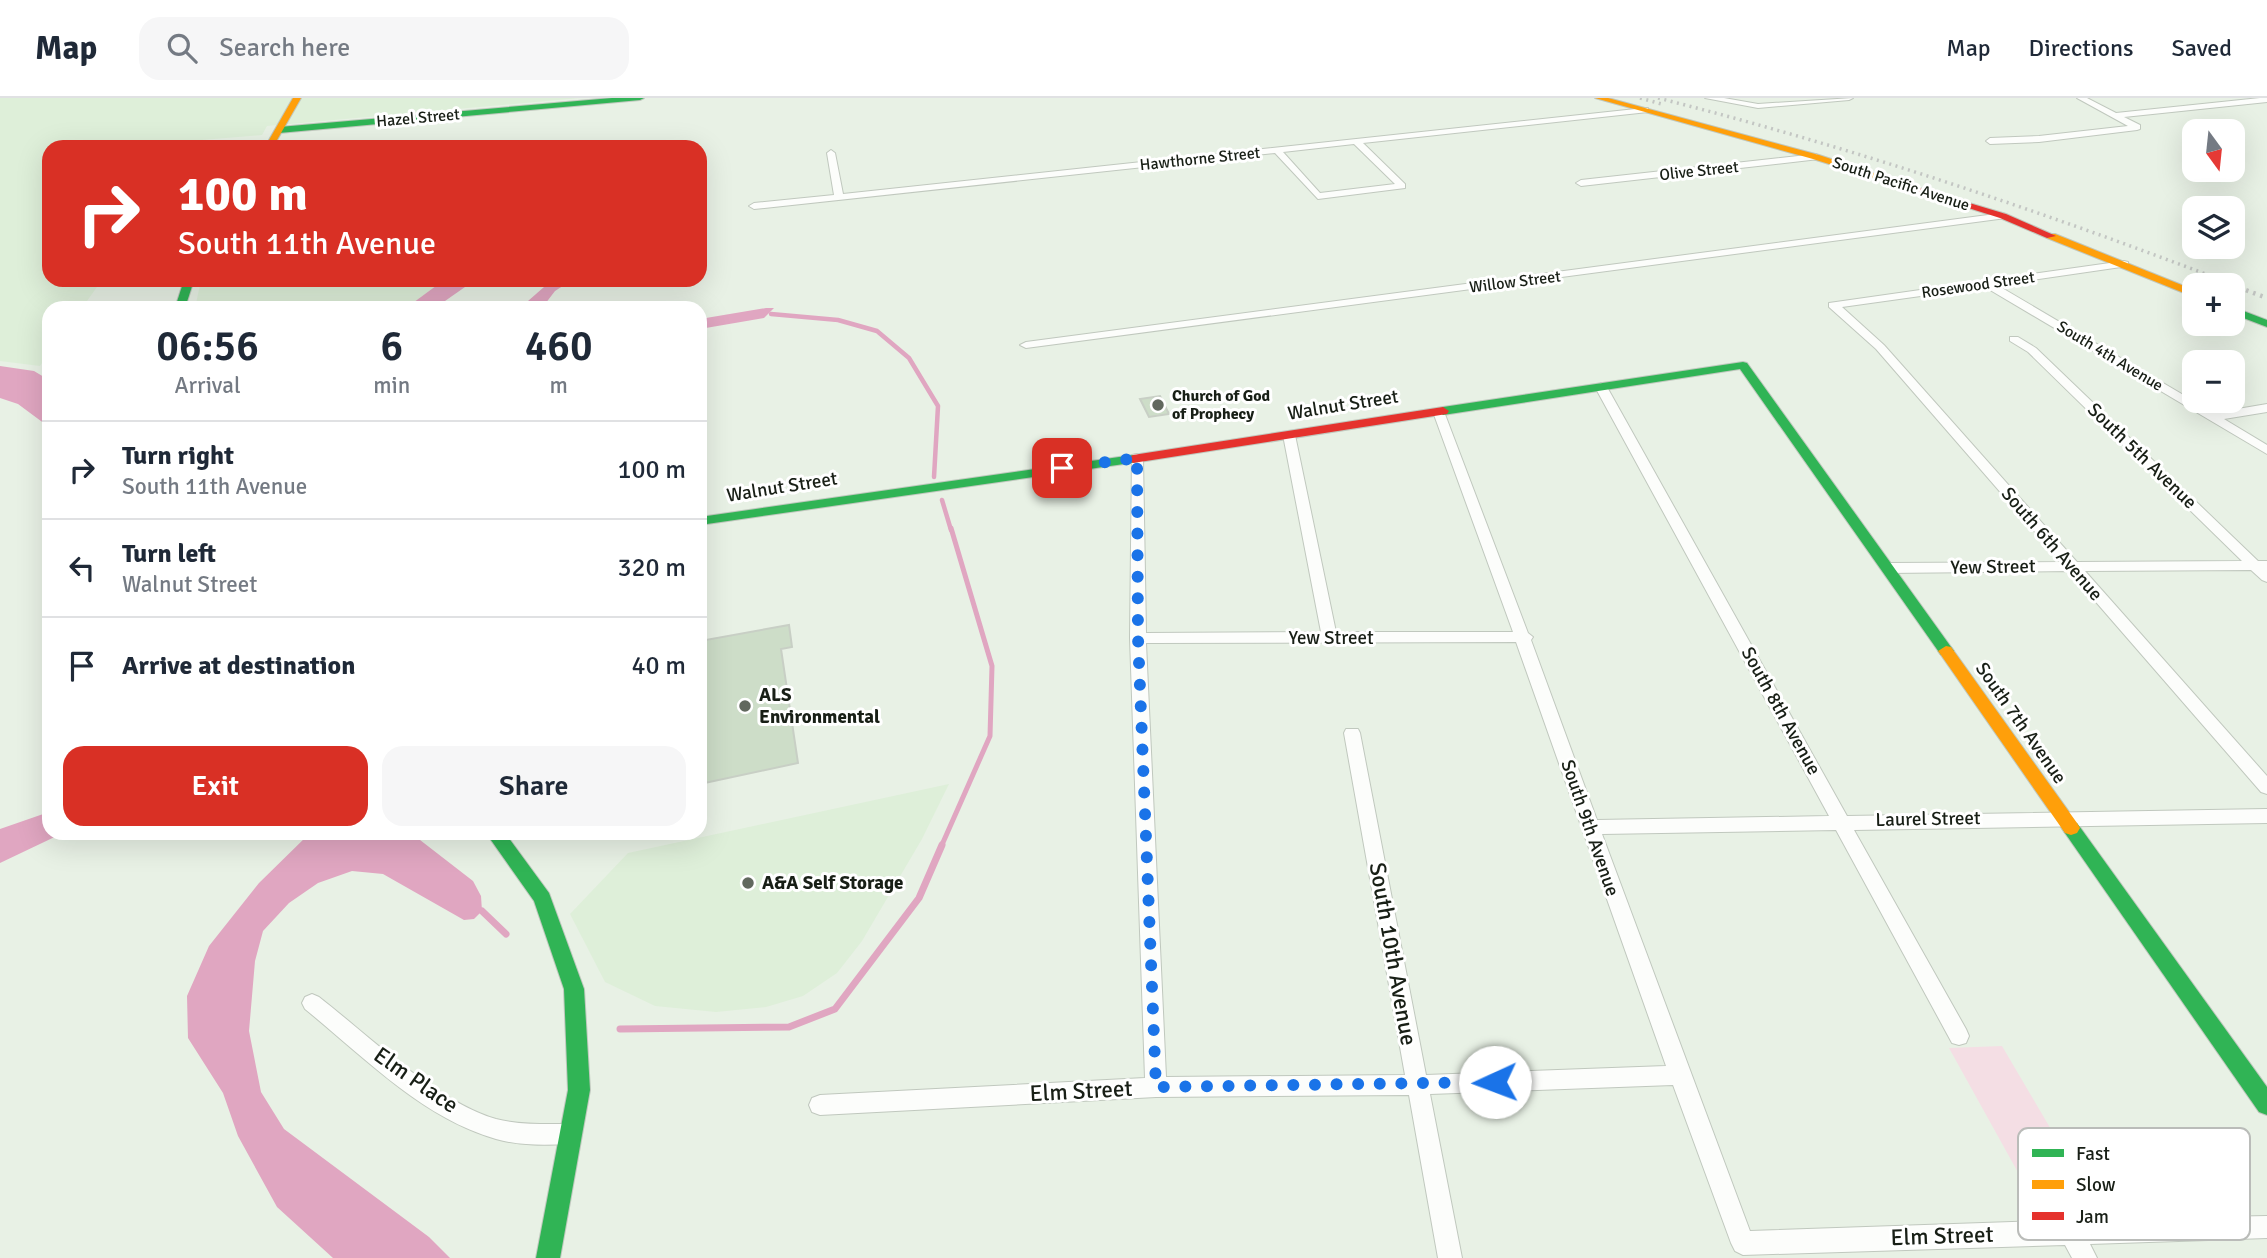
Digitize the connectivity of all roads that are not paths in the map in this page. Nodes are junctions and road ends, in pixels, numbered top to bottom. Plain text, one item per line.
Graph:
1 (297, 98) edge
2 (640, 98) edge
3 (1599, 98) edge
4 (1709, 98) edge
5 (1849, 98) edge
6 (2081, 98) edge
7 (2264, 100) edge
8 (1645, 110) junction
9 (2114, 115) junction
10 (279, 130) junction
11 (273, 140) edge
12 (1990, 141) dead end
13 (1358, 143) junction
14 (1278, 152) junction
15 (831, 153) dead end
16 (1816, 157) junction
17 (1581, 183) dead end
18 (839, 195) junction
19 (754, 206) dead end
20 (2003, 216) junction
21 (2124, 264) junction
22 (1988, 284) junction
23 (2182, 289) edge
24 (1833, 304) joint
25 (2245, 315) edge
26 (2267, 324) edge
27 (2014, 339) dead end
28 (1026, 345) dead end
29 (1742, 365) joint
30 (1601, 387) junction
31 (2267, 408) edge
32 (1439, 412) junction
33 (2213, 417) junction
34 (1289, 435) junction
35 (2267, 450) edge
36 (1137, 458) junction
37 (707, 520) edge
38 (2260, 565) edge
39 (2070, 566) junction
40 (1887, 568) junction
41 (2267, 577) edge
42 (1525, 637) junction
43 (1138, 638) junction
44 (1329, 638) junction
45 (1352, 733) dead end
46 (2267, 787) edge
47 (2267, 816) edge
48 (2062, 817) junction
49 (1841, 821) junction
50 (1589, 827) junction
51 (500, 840) edge
52 (312, 1003) dead end
53 (1959, 1036) dead end
54 (1678, 1075) junction
55 (1417, 1085) junction
56 (1156, 1087) junction
57 (820, 1105) dead end
58 (2267, 1105) edge
59 (571, 1134) junction
60 (2018, 1233) edge
61 (2075, 1240) edge
62 (1743, 1243) joint
63 (548, 1258) edge
64 (1450, 1258) edge
65 (2085, 1258) edge

1 - 10 street
2 - 10 street, Hazel Street
3 - 8 street, South Pacific Avenue
4 - 5 street
6 - 9 street
7 - 9 street
8 - 13 street, Hawthorne Street
8 - 16 street, South Pacific Avenue
9 - 12 street
10 - 11 street
13 - 14 street, Hawthorne Street
13 - 14 street
14 - 18 street, Hawthorne Street
15 - 18 street
16 - 17 street, Olive Street
16 - 20 street, South Pacific Avenue
18 - 19 street, Hawthorne Street
20 - 21 street, South Pacific Avenue
20 - 28 street, Willow Street
21 - 22 street, Rosewood Street
21 - 23 street, South Pacific Avenue
22 - 24 street, Rosewood Street
22 - 33 street, South 4th Avenue
24 - 39 street, South 6th Avenue
25 - 26 street
27 - 38 street, South 5th Avenue
29 - 30 street, Walnut Street
29 - 40 street, South 7th Avenue
30 - 32 street, Walnut Street
30 - 49 street, South 8th Avenue
31 - 33 street
32 - 34 street, Walnut Street
32 - 42 street, South 9th Avenue
33 - 35 street, South 4th Avenue
34 - 36 street, Walnut Street
34 - 44 street
36 - 37 street, Walnut Street
36 - 43 street
38 - 39 street, Yew Street
38 - 41 street, South 5th Avenue
39 - 40 street, Yew Street
39 - 46 street, South 6th Avenue
40 - 48 street, South 7th Avenue
42 - 44 street, Yew Street
42 - 50 street, South 9th Avenue
43 - 44 street, Yew Street
43 - 56 street
45 - 55 street, South 10th Avenue
47 - 48 street, Laurel Street
48 - 49 street, Laurel Street
48 - 58 street, South 7th Avenue
49 - 50 street, Laurel Street
49 - 53 street, South 8th Avenue
50 - 54 street, South 9th Avenue
51 - 59 street
52 - 59 street, Elm Place
54 - 55 street, Elm Street
54 - 62 street, South 9th Avenue
55 - 56 street, Elm Street
55 - 64 street, South 10th Avenue
56 - 57 street, Elm Street
59 - 63 street
60 - 62 street, Elm Street
61 - 65 street

